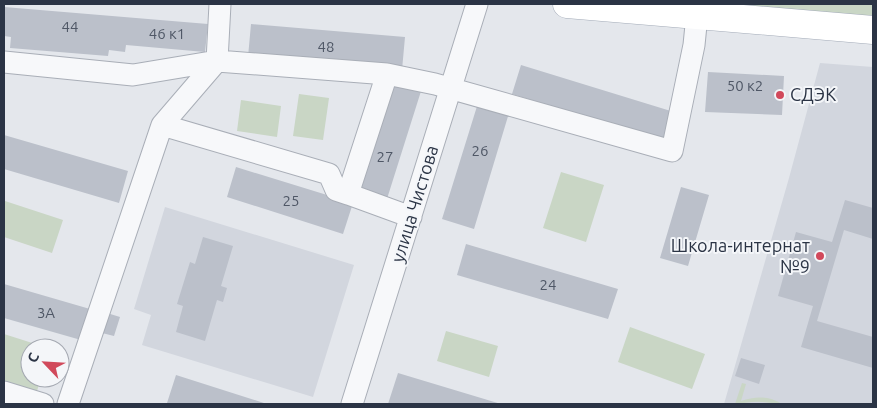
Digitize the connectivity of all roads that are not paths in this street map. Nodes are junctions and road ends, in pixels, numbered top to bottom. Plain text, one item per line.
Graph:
1 (220, 4) edge
2 (477, 4) edge
3 (567, 4) edge
4 (697, 15) junction
5 (873, 30) edge
6 (217, 61) junction
7 (4, 62) edge
8 (387, 74) junction
9 (450, 88) junction
10 (162, 125) junction
11 (348, 194) junction
12 (411, 217) junction
13 (4, 392) edge
14 (43, 404) edge
15 (68, 404) edge
16 (352, 404) edge

1 - 6 street
2 - 9 street, улица Чистова
3 - 4 main road
4 - 5 main road
4 - 9 street
6 - 7 street
6 - 8 street
6 - 10 street
8 - 9 street
8 - 11 street
9 - 12 street, улица Чистова
10 - 11 street
10 - 15 street
11 - 12 street
12 - 16 street, улица Чистова
13 - 14 street

